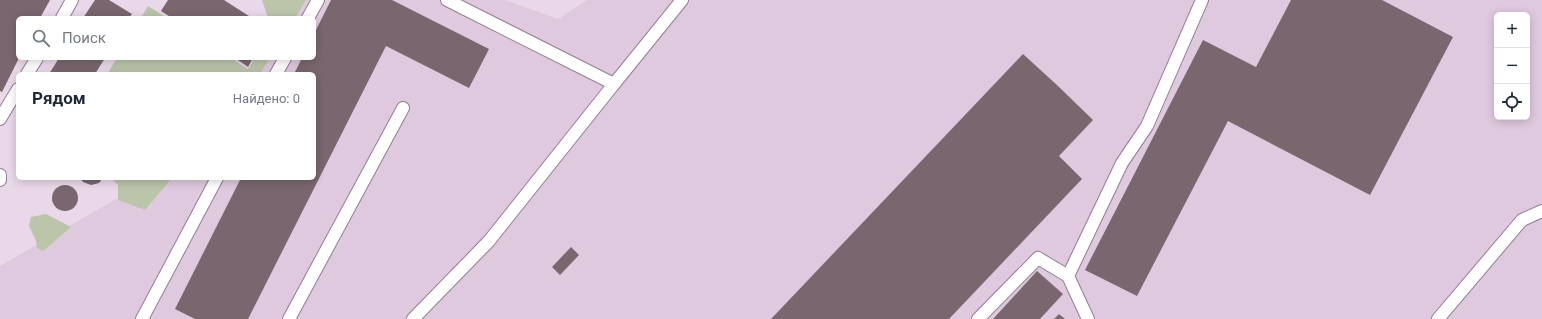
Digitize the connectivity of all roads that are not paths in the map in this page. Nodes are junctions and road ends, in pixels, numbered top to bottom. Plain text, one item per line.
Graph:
1 (72, 0) edge
2 (318, 0) edge
3 (447, 0) edge
4 (682, 0) edge
5 (1202, 0) edge
6 (63, 16) edge
7 (309, 16) edge
8 (36, 60) edge
9 (284, 60) edge
10 (28, 72) edge
11 (277, 72) edge
12 (614, 84) junction
13 (16, 92) edge
14 (403, 108) dead end
15 (0, 119) edge
16 (0, 175) edge
17 (0, 180) edge
18 (217, 180) edge
19 (1542, 211) edge
20 (1068, 276) junction
21 (142, 319) edge
22 (289, 319) edge
23 (413, 319) edge
24 (978, 319) edge
25 (1088, 319) edge
26 (1438, 319) edge

1 - 6 lane
2 - 7 lane
3 - 12 lane
4 - 12 lane
5 - 20 lane
8 - 10 lane
9 - 11 lane
12 - 23 lane
13 - 15 lane
14 - 22 lane
16 - 17 lane
18 - 21 lane
19 - 26 lane
20 - 24 lane
20 - 25 lane

